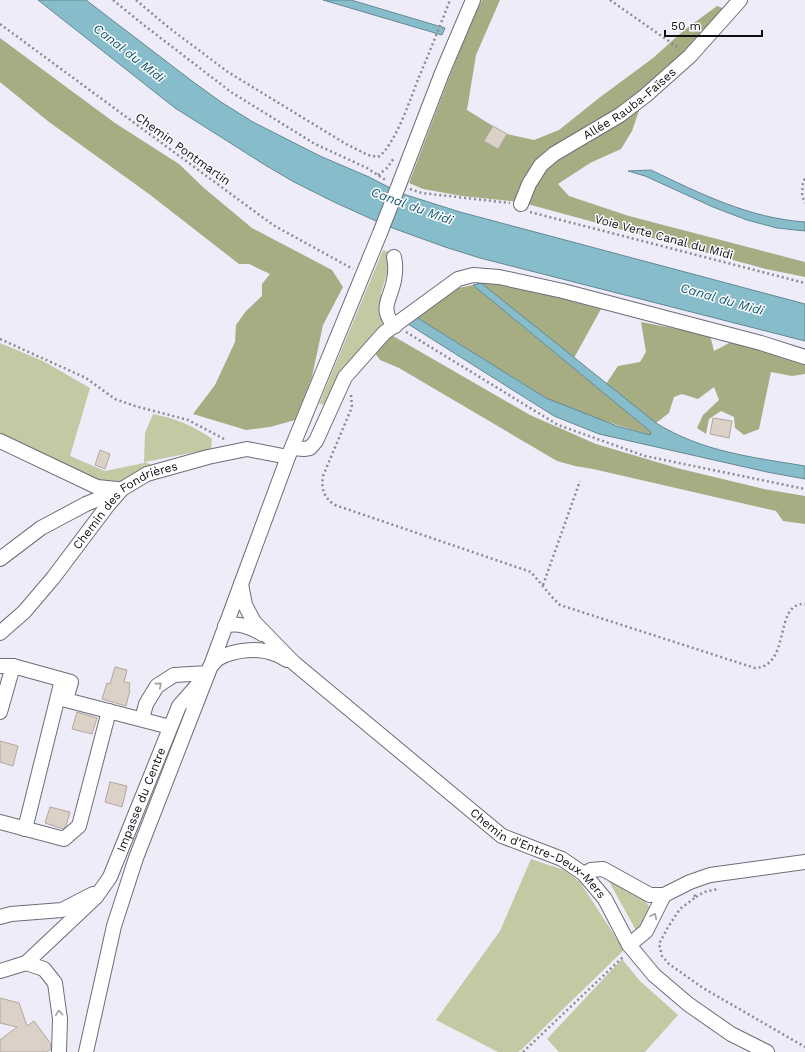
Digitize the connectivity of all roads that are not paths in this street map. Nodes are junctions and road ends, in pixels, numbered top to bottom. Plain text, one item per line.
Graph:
1 (473, 0) edge
2 (740, 0) edge
3 (521, 204) road end
4 (394, 257) dead end
5 (395, 326) junction
6 (805, 356) edge
7 (0, 441) edge
8 (290, 452) junction
9 (122, 489) junction
10 (0, 559) edge
11 (241, 584) junction
12 (224, 628) junction
13 (0, 632) edge
14 (271, 640) junction
15 (252, 650) junction
16 (294, 663) junction
17 (6, 666) edge
18 (209, 670) junction
19 (62, 680) junction
20 (109, 711) junction
21 (0, 712) edge
22 (142, 719) junction
23 (170, 727) junction
24 (0, 822) edge
25 (25, 829) junction
26 (805, 862) edge
27 (584, 874) junction
28 (100, 891) junction
29 (664, 896) junction
30 (4, 914) edge
31 (631, 947) junction
32 (26, 963) junction
33 (0, 971) edge
34 (59, 1052) edge
35 (86, 1052) edge
36 (767, 1052) edge

1 - 8 street, bridge
2 - 3 street, Allée Rauba-Faïses
4 - 5 street
5 - 6 street, Chemin des Fondrières
5 - 8 street, Chemin des Fondrières
7 - 9 street
8 - 9 street, Chemin des Fondrières
8 - 11 street
9 - 10 street
9 - 13 street, Chemin des Fondrières
11 - 12 street
11 - 14 street, Chemin d'Entre-Deux-Mers
12 - 14 street, Chemin d'Entre-Deux-Mers
12 - 15 street, Chemin d'Entre-Deux-Mers
12 - 18 street
14 - 16 street, Chemin d'Entre-Deux-Mers
15 - 16 street, Chemin d'Entre-Deux-Mers
15 - 18 street, Chemin d'Entre-Deux-Mers
16 - 27 street, Chemin d'Entre-Deux-Mers
17 - 19 street
17 - 21 street
22 -> 18 street
18 - 23 street, Impasse du Centre
18 - 35 street
19 - 20 street
19 - 25 street
20 - 22 street
20 - 25 street
22 - 23 street
23 - 28 street, Impasse du Centre
24 - 25 street
26 - 29 street
27 - 29 street
27 - 31 street, Chemin d'Entre-Deux-Mers
28 - 30 street
28 - 32 street, Impasse du Centre
31 -> 29 street
31 - 36 street, Chemin d'Entre-Deux-Mers
32 - 33 street
34 -> 32 street

